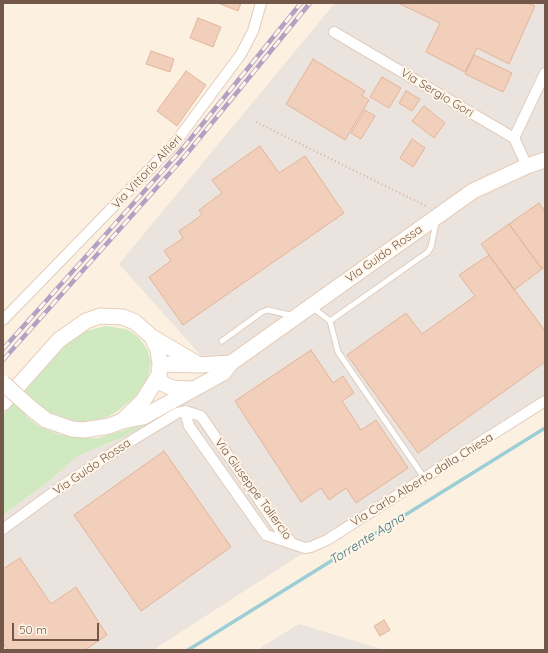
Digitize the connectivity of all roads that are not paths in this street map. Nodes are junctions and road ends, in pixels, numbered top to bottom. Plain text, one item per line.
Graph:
1 (260, 3) edge
2 (334, 32) dead end
3 (545, 73) edge
4 (514, 138) junction
5 (545, 160) edge
6 (527, 166) junction
7 (437, 217) junction
8 (311, 307) junction
9 (297, 317) junction
10 (3, 320) edge
11 (330, 321) junction
12 (152, 336) junction
13 (222, 340) dead end
14 (231, 363) junction
15 (160, 364) junction
16 (199, 365) junction
17 (156, 380) junction
18 (3, 383) edge
19 (191, 389) junction
20 (545, 401) edge
21 (3, 403) edge
22 (185, 411) junction
23 (122, 420) junction
24 (425, 479) junction
25 (3, 529) edge
26 (295, 546) junction

1 - 10 street, Via Vittorio Alfieri
2 - 4 street, Via Sergio Gori
3 - 4 street
4 - 6 street
5 - 6 main road, Via Guido Rossa
6 - 7 main road, Via Guido Rossa
7 - 8 main road, Via Guido Rossa
7 - 11 lane
8 - 9 main road, Via Guido Rossa
8 - 11 lane
9 - 13 lane
9 - 14 main road, Via Guido Rossa
11 - 24 lane
12 - 15 main road
12 - 16 main road
12 - 21 main road
14 - 16 main road
14 - 19 main road, Via Guido Rossa
15 - 16 main road
15 - 17 main road
17 - 19 main road
17 - 23 main road
18 - 23 main road, bridge
19 - 23 main road, Via Guido Rossa
20 - 24 street, Via Carlo Alberto dalla Chiesa
22 - 25 street, Via Guido Rossa
22 - 26 street, Via Giuseppe Taliercio
22 - 26 street, Via Giuseppe Taliercio
24 - 26 street, Via Carlo Alberto dalla Chiesa

